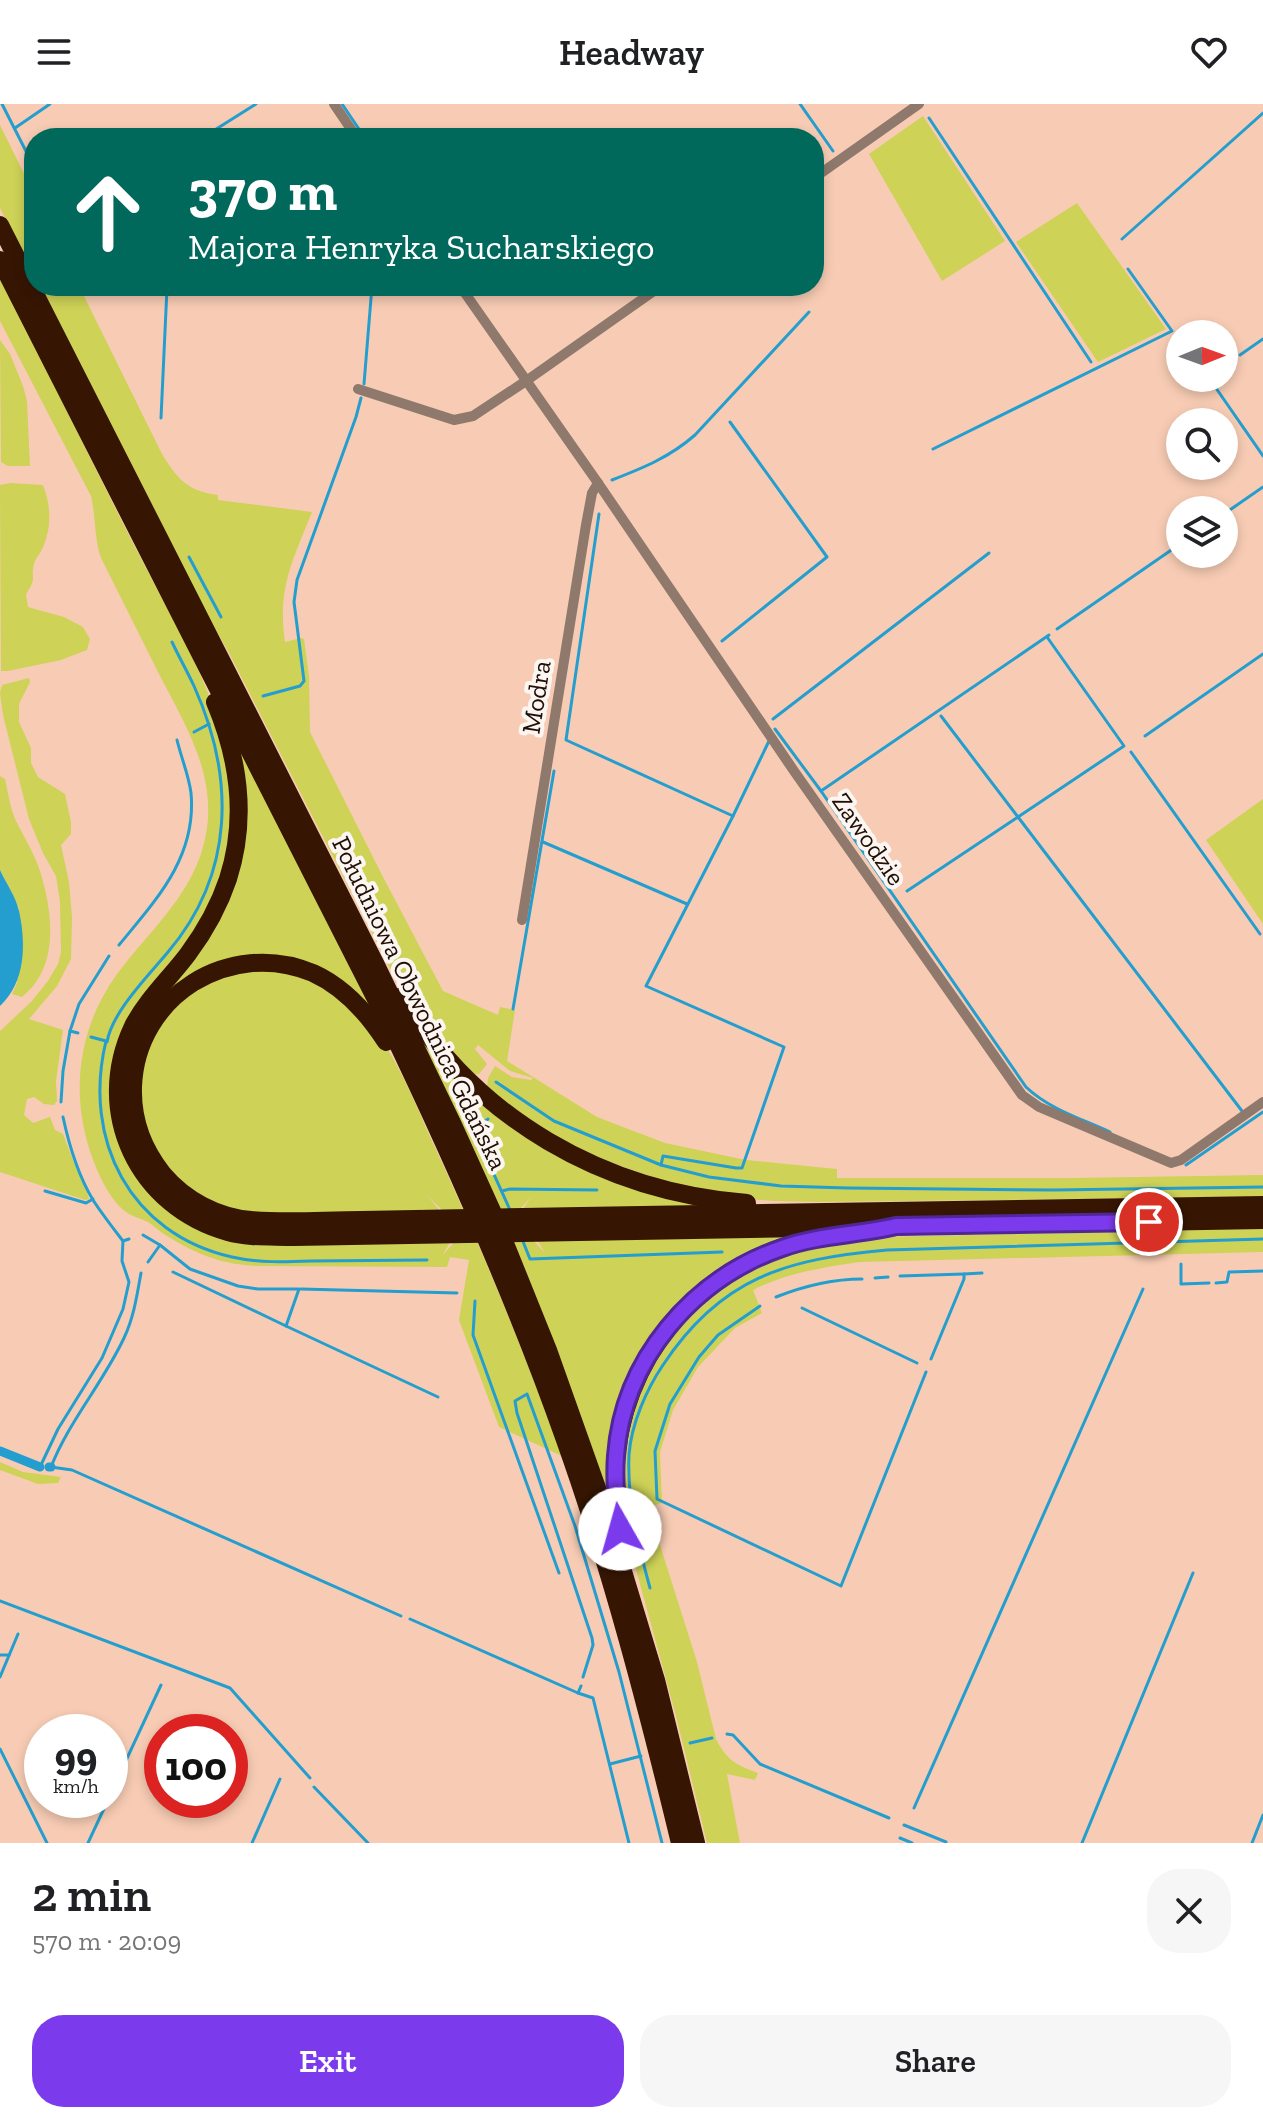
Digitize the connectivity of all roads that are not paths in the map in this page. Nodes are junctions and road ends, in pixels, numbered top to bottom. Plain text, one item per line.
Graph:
1 (334, 104) edge
2 (919, 104) edge
3 (350, 128) edge
4 (824, 171) edge
5 (0, 225) edge
6 (0, 260) edge
7 (24, 272) edge
8 (36, 296) edge
9 (467, 296) edge
10 (647, 296) edge
11 (526, 381) junction
12 (358, 389) dead end
13 (598, 483) junction
14 (192, 637) junction
15 (350, 915) junction
16 (522, 920) dead end
17 (418, 1085) junction
18 (1263, 1102) edge
19 (1263, 1205) edge
20 (844, 1212) junction
21 (1263, 1220) edge
22 (526, 1225) junction
23 (449, 1226) junction
24 (896, 1226) junction
25 (639, 1621) junction
26 (680, 1843) edge
27 (696, 1843) edge

1 - 3 street
2 - 4 street
5 - 7 highway, Południowa Obwodnica Gdańska
6 - 14 highway, Południowa Obwodnica Gdańska
8 - 15 highway, Południowa Obwodnica Gdańska
9 - 11 street
10 - 11 street
11 - 12 street
11 - 13 street, Zawodzie
13 - 16 street, Modra
13 - 18 street, Zawodzie
14 - 17 highway, Południowa Obwodnica Gdańska
14 - 23 highway
15 - 20 highway
15 - 25 highway, Południowa Obwodnica Gdańska
17 - 23 highway
17 - 26 highway, Południowa Obwodnica Gdańska
19 - 20 highway
20 - 22 highway
21 - 24 highway
22 - 23 highway
22 - 24 highway
24 - 25 highway
25 - 27 highway, Południowa Obwodnica Gdańska

